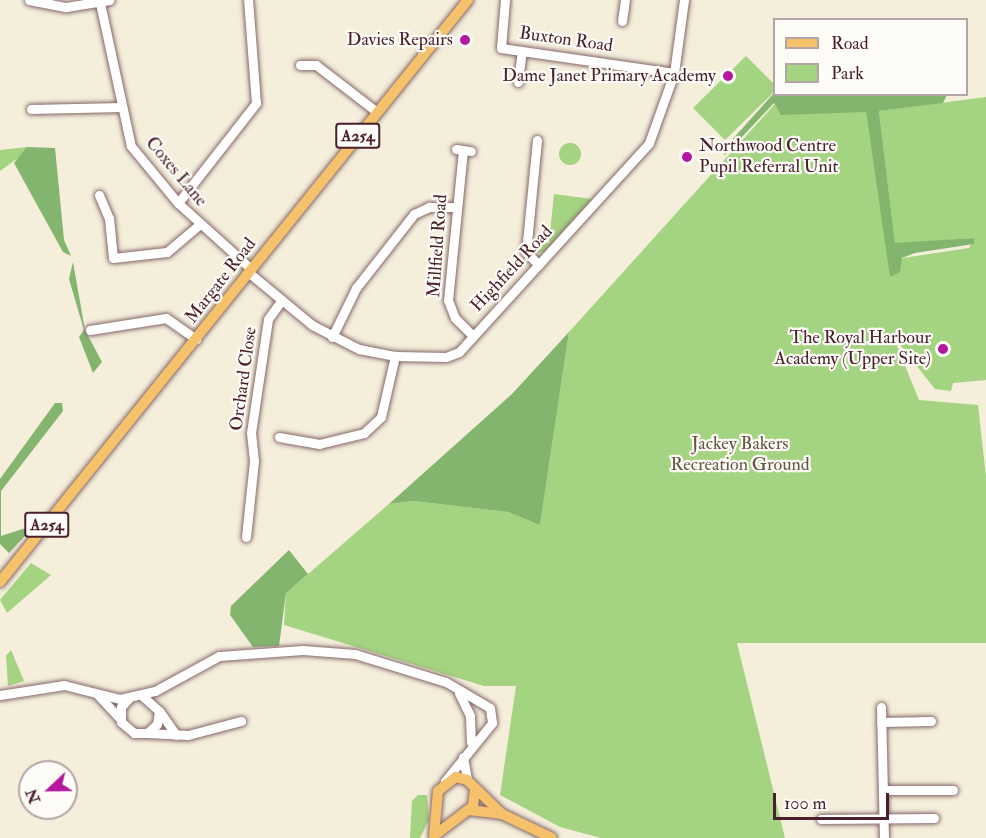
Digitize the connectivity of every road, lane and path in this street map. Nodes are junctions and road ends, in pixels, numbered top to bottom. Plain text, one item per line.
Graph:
1 (29, 0) edge
2 (248, 0) edge
3 (468, 0) edge
4 (505, 0) edge
5 (625, 0) edge
6 (684, 0) edge
7 (105, 2) edge
8 (66, 3) edge
9 (622, 21) dead end
10 (522, 51) junction
11 (300, 65) dead end
12 (674, 73) junction
13 (518, 82) dead end
14 (122, 107) junction
15 (31, 109) dead end
16 (378, 112) junction
17 (537, 141) dead end
18 (463, 150) dead end
19 (99, 195) dead end
20 (178, 203) junction
21 (457, 207) junction
22 (200, 224) junction
23 (539, 265) junction
24 (249, 271) junction
25 (281, 301) junction
26 (90, 330) dead end
27 (473, 336) junction
28 (332, 337) junction
29 (196, 339) junction
30 (395, 356) junction
31 (279, 437) dead end
32 (246, 537) dead end
33 (0, 582) edge
34 (169, 684) junction
35 (458, 691) junction
36 (141, 694) junction
37 (0, 695) edge
38 (98, 695) junction
39 (129, 698) junction
40 (479, 705) junction
41 (881, 707) dead end
42 (158, 708) junction
43 (470, 718) junction
44 (121, 720) junction
45 (241, 721) dead end
46 (931, 721) dead end
47 (881, 722) junction
48 (486, 727) junction
49 (147, 733) junction
50 (176, 735) junction
51 (471, 742) junction
52 (464, 757) junction
53 (445, 781) junction
54 (471, 785) junction
55 (883, 790) junction
56 (953, 790) dead end
57 (438, 797) junction
58 (466, 812) junction
59 (502, 814) junction
60 (883, 818) junction
61 (934, 818) dead end
62 (821, 819) dead end
63 (434, 837) edge
64 (552, 838) edge
65 (884, 838) edge

1 - 8 street
2 - 20 street
3 - 16 main road, Margate Road / A254
4 - 10 street, Buxton Road
5 - 9 street
6 - 12 street, Highfield Road
7 - 8 street
7 - 14 street, Coxes Lane
10 - 12 street, Buxton Road
10 - 13 street
11 - 16 street
12 - 23 street, Highfield Road
14 - 15 street
14 - 20 street, Coxes Lane
16 - 24 main road, Margate Road / A254
17 - 23 street
18 - 21 street, Millfield Road
19 - 22 street
20 - 22 street, Coxes Lane
21 - 27 street, Millfield Road
21 - 28 street
22 - 24 street, Coxes Lane
23 - 27 street, Highfield Road
24 - 25 street, Highfield Road
24 - 29 main road, Margate Road / A254
25 - 28 street, Highfield Road
25 - 32 street, Orchard Close
26 - 29 street
27 - 30 street, Highfield Road
28 - 30 street, Highfield Road
29 - 33 main road, Margate Road / A254
30 - 31 street
34 - 35 street
34 - 36 street
34 - 42 street
35 - 40 street
35 - 43 street
36 - 39 street
36 - 42 street
37 - 38 street
38 - 39 street
38 - 44 street
39 - 44 street
40 - 43 street
40 - 48 street
41 - 47 street
42 - 49 street
42 - 50 street
43 - 48 street
43 - 51 street
44 - 49 street
45 - 50 street
46 - 47 street
47 - 55 street
48 - 51 street
49 - 50 street
51 - 52 street
52 - 53 street
52 - 54 street
53 - 54 main road
53 - 57 main road
54 - 58 main road
54 - 59 main road
55 - 56 street
55 - 60 street
57 - 58 main road
57 - 63 main road
58 - 59 main road
58 - 63 main road
59 - 64 main road
60 - 61 street
60 - 62 street
60 - 65 street

